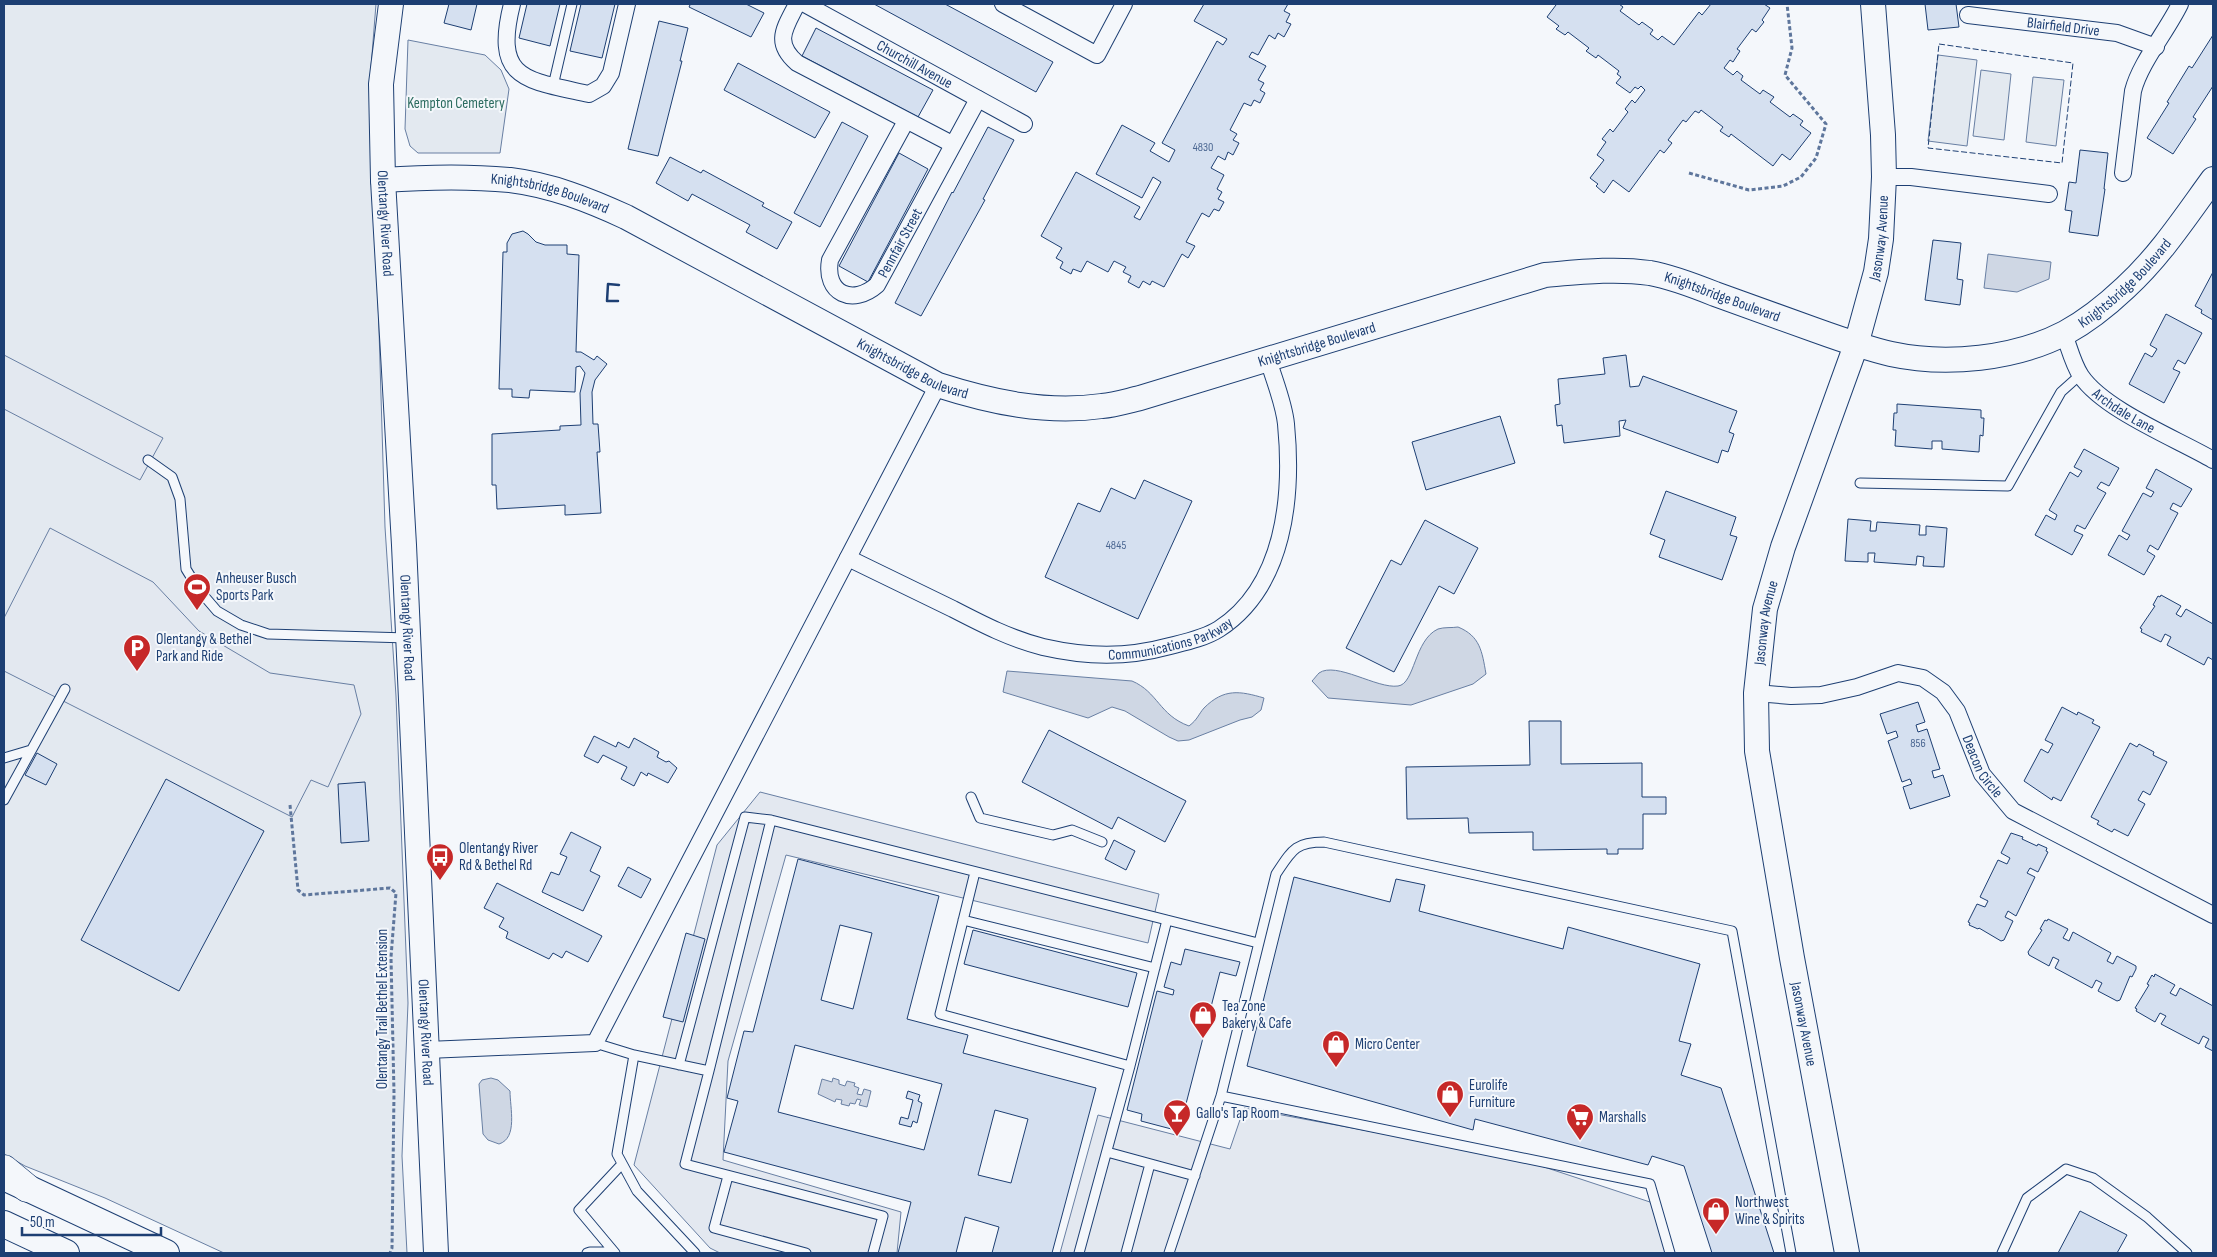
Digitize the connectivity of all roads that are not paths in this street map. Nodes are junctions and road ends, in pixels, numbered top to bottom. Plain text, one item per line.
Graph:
1 (390, 4) edge
2 (512, 4) edge
3 (572, 4) edge
4 (627, 4) edge
5 (797, 4) edge
6 (805, 4) edge
7 (1003, 4) edge
8 (1124, 4) edge
9 (1873, 4) edge
10 (2180, 4) edge
11 (1968, 15) dead end
12 (2156, 47) junction
13 (553, 86) junction
14 (978, 98) junction
15 (906, 121) junction
16 (1024, 124) dead end
17 (952, 144) junction
18 (2123, 172) dead end
19 (1884, 178) junction
20 (2213, 179) edge
21 (383, 180) junction
22 (2049, 194) dead end
23 (2064, 334) junction
24 (1856, 345) junction
25 (1268, 359) junction
26 (2080, 375) junction
27 (938, 385) junction
28 (148, 460) dead end
29 (2213, 460) edge
30 (1860, 483) dead end
31 (848, 558) junction
32 (409, 638) junction
33 (66, 689) dead end
34 (1756, 693) junction
35 (31, 750) junction
36 (4, 758) edge
37 (971, 797) dead end
38 (4, 800) edge
39 (771, 820) junction
40 (1102, 842) dead end
41 (974, 872) junction
42 (2213, 915) edge
43 (963, 920) junction
44 (1167, 920) junction
45 (1258, 943) junction
46 (1155, 968) junction
47 (595, 1043) junction
48 (427, 1050) junction
49 (634, 1055) junction
50 (679, 1065) junction
51 (1130, 1066) junction
52 (709, 1071) junction
53 (1221, 1096) junction
54 (1107, 1152) junction
55 (622, 1164) junction
56 (1150, 1164) junction
57 (4, 1169) edge
58 (728, 1176) junction
59 (1195, 1176) junction
60 (16, 1183) edge
61 (4, 1224) edge
62 (689, 1251) edge
63 (66, 1253) edge
64 (166, 1253) edge
65 (436, 1253) edge
66 (587, 1253) edge
67 (614, 1253) edge
68 (806, 1253) edge
69 (873, 1253) edge
70 (1079, 1253) edge
71 (1126, 1253) edge
72 (1169, 1253) edge
73 (1670, 1253) edge
74 (1791, 1253) edge
75 (1847, 1253) edge
76 (2002, 1253) edge
77 (2187, 1253) edge

1 - 21 street, Olentangy River Road
2 - 13 street
3 - 13 lane
4 - 13 street
5 - 15 street
6 - 14 street, Churchill Avenue
7 - 8 street
9 - 19 street, Jasonway Avenue
10 - 12 street
11 - 12 street, Blairfield Drive
12 - 18 street
14 - 16 street, Churchill Avenue
14 - 17 street, Pennfair Street
15 - 17 street
15 - 17 street, Pennfair Street
19 - 22 street
19 - 24 street, Jasonway Avenue
20 - 23 street, Knightsbridge Boulevard
21 - 27 street, Knightsbridge Boulevard
21 - 32 street, Olentangy River Road
23 - 24 street, Knightsbridge Boulevard
23 - 26 street, Archdale Lane
24 - 25 street, Knightsbridge Boulevard
24 - 34 street, Jasonway Avenue
25 - 27 street, Knightsbridge Boulevard
25 - 31 street, Communications Parkway
26 - 29 street, Archdale Lane
26 - 30 lane
27 - 31 street
28 - 32 lane
31 - 47 street
32 - 48 street, Olentangy River Road
33 - 35 lane
34 - 42 street, Deacon Circle
34 - 75 street, Jasonway Avenue
35 - 36 lane
35 - 38 lane
37 - 40 lane
39 - 41 lane
39 - 50 lane
39 - 52 lane
41 - 43 lane
41 - 44 lane
43 - 46 lane
43 - 51 lane
44 - 45 lane
44 - 46 lane
45 - 53 lane
45 - 74 lane
46 - 51 lane
47 - 48 street
47 - 49 lane
48 - 65 street, Olentangy River Road
49 - 50 lane
49 - 55 lane
50 - 52 lane
51 - 54 lane
52 - 58 lane
53 - 59 lane
53 - 73 lane
54 - 56 lane
54 - 70 lane
55 - 62 lane
55 - 67 lane
56 - 59 lane
56 - 71 lane
57 - 60 highway
58 - 68 lane
58 - 69 lane
59 - 72 lane
60 - 64 main road
61 - 63 main road
66 - 67 lane
76 - 77 lane

